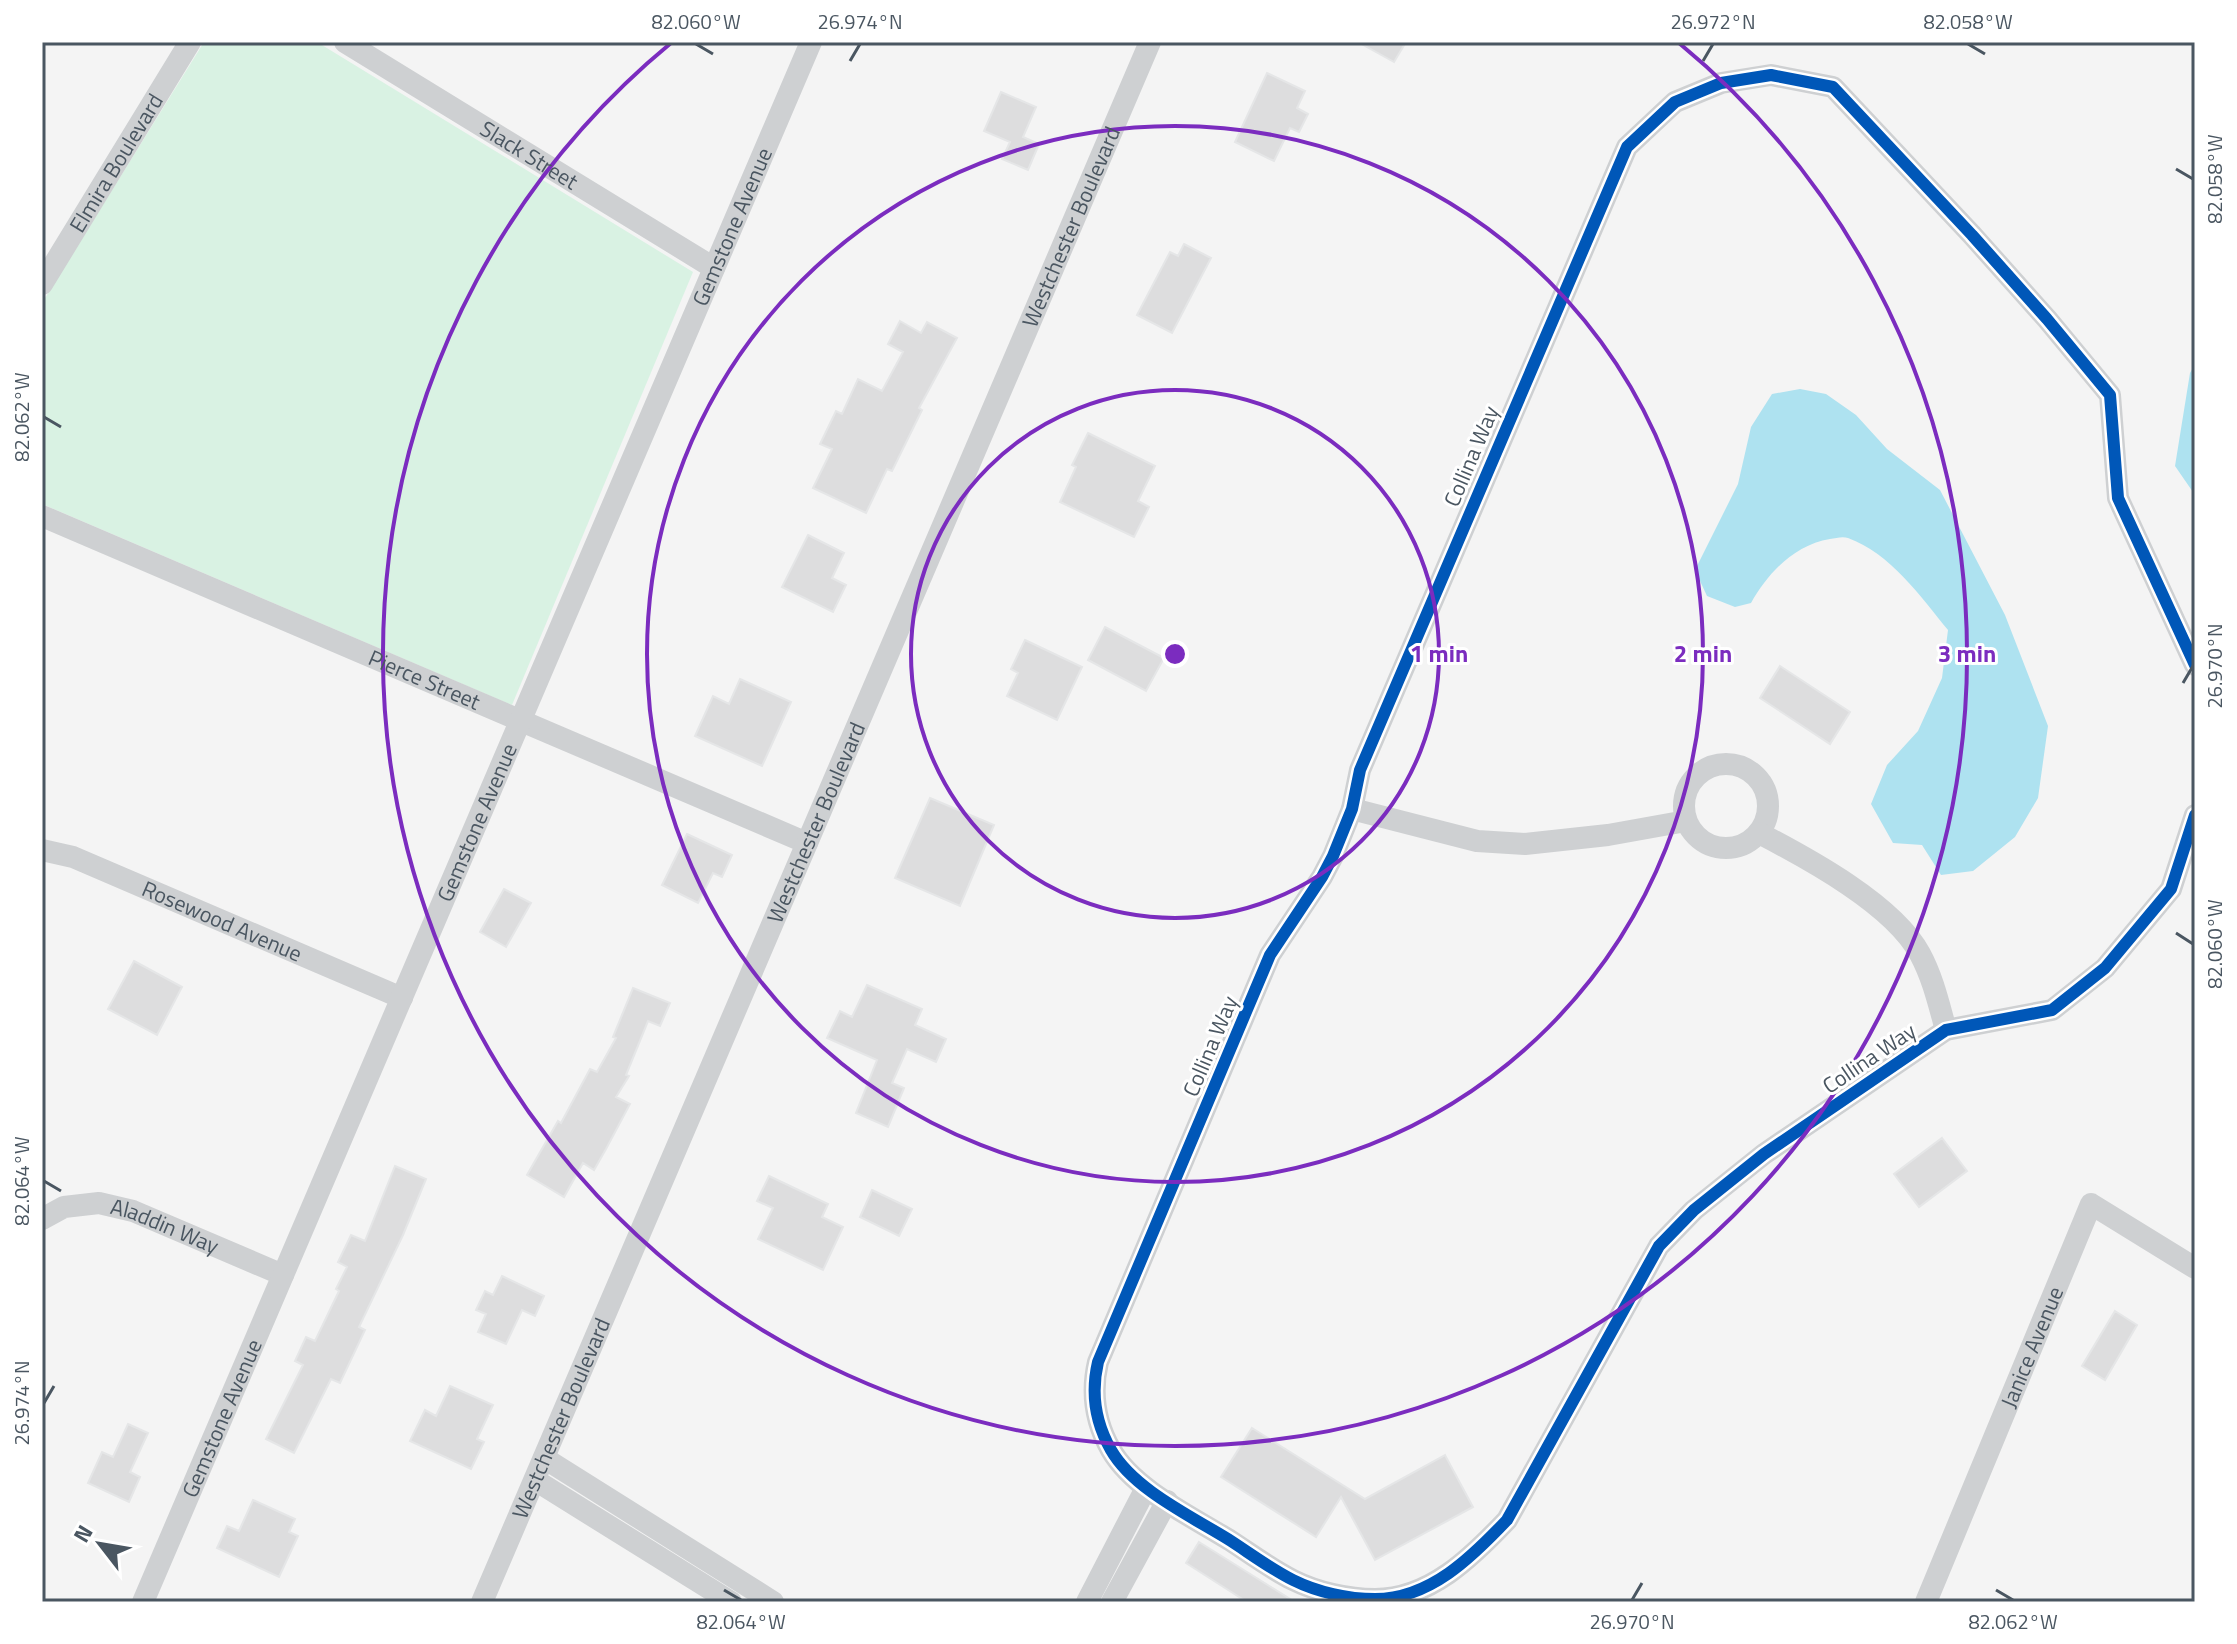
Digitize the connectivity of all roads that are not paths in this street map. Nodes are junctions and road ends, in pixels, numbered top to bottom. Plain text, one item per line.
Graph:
1 (190, 42) edge
2 (345, 42) edge
3 (811, 42) edge
4 (1150, 42) edge
5 (714, 268) junction
6 (42, 284) edge
7 (42, 516) edge
8 (2195, 665) edge
9 (520, 720) junction
10 (1352, 809) junction
11 (2195, 815) edge
12 (1686, 821) junction
13 (1759, 833) junction
14 (807, 843) junction
15 (42, 850) edge
16 (402, 998) junction
17 (1946, 1030) junction
18 (42, 1219) edge
19 (2195, 1268) edge
20 (283, 1275) junction
21 (544, 1458) junction
22 (535, 1480) junction
23 (1146, 1488) junction
24 (1167, 1501) junction
25 (1124, 1564) junction
26 (143, 1602) edge
27 (482, 1602) edge
28 (731, 1602) edge
29 (773, 1602) edge
30 (1087, 1602) edge
31 (1112, 1602) edge
32 (1127, 1602) edge
33 (1926, 1602) edge

1 - 6 street, Elmira Boulevard
2 - 5 street, Slack Street
3 - 5 street, Gemstone Avenue
4 - 14 street, Westchester Boulevard
5 - 9 street, Gemstone Avenue
7 - 9 street, Pierce Street
8 - 10 street, Collina Way
9 - 14 street, Pierce Street
9 - 16 street, Gemstone Avenue
10 - 12 street
10 - 23 street, Collina Way
11 - 17 street, Collina Way
12 - 13 street
12 - 13 street
13 - 17 street
14 - 21 street, Westchester Boulevard
15 - 16 street, Rosewood Avenue
16 - 20 street, Gemstone Avenue
17 - 24 street, Collina Way
18 - 20 street, Aladdin Way
19 - 33 street, Janice Avenue
20 - 26 street, Gemstone Avenue
21 - 22 street, Westchester Boulevard
21 - 29 street
22 - 27 street, Westchester Boulevard
22 - 28 street
23 - 24 street, Collina Way
23 - 25 street
24 - 25 street
25 - 30 street
25 - 31 street
25 - 32 street

